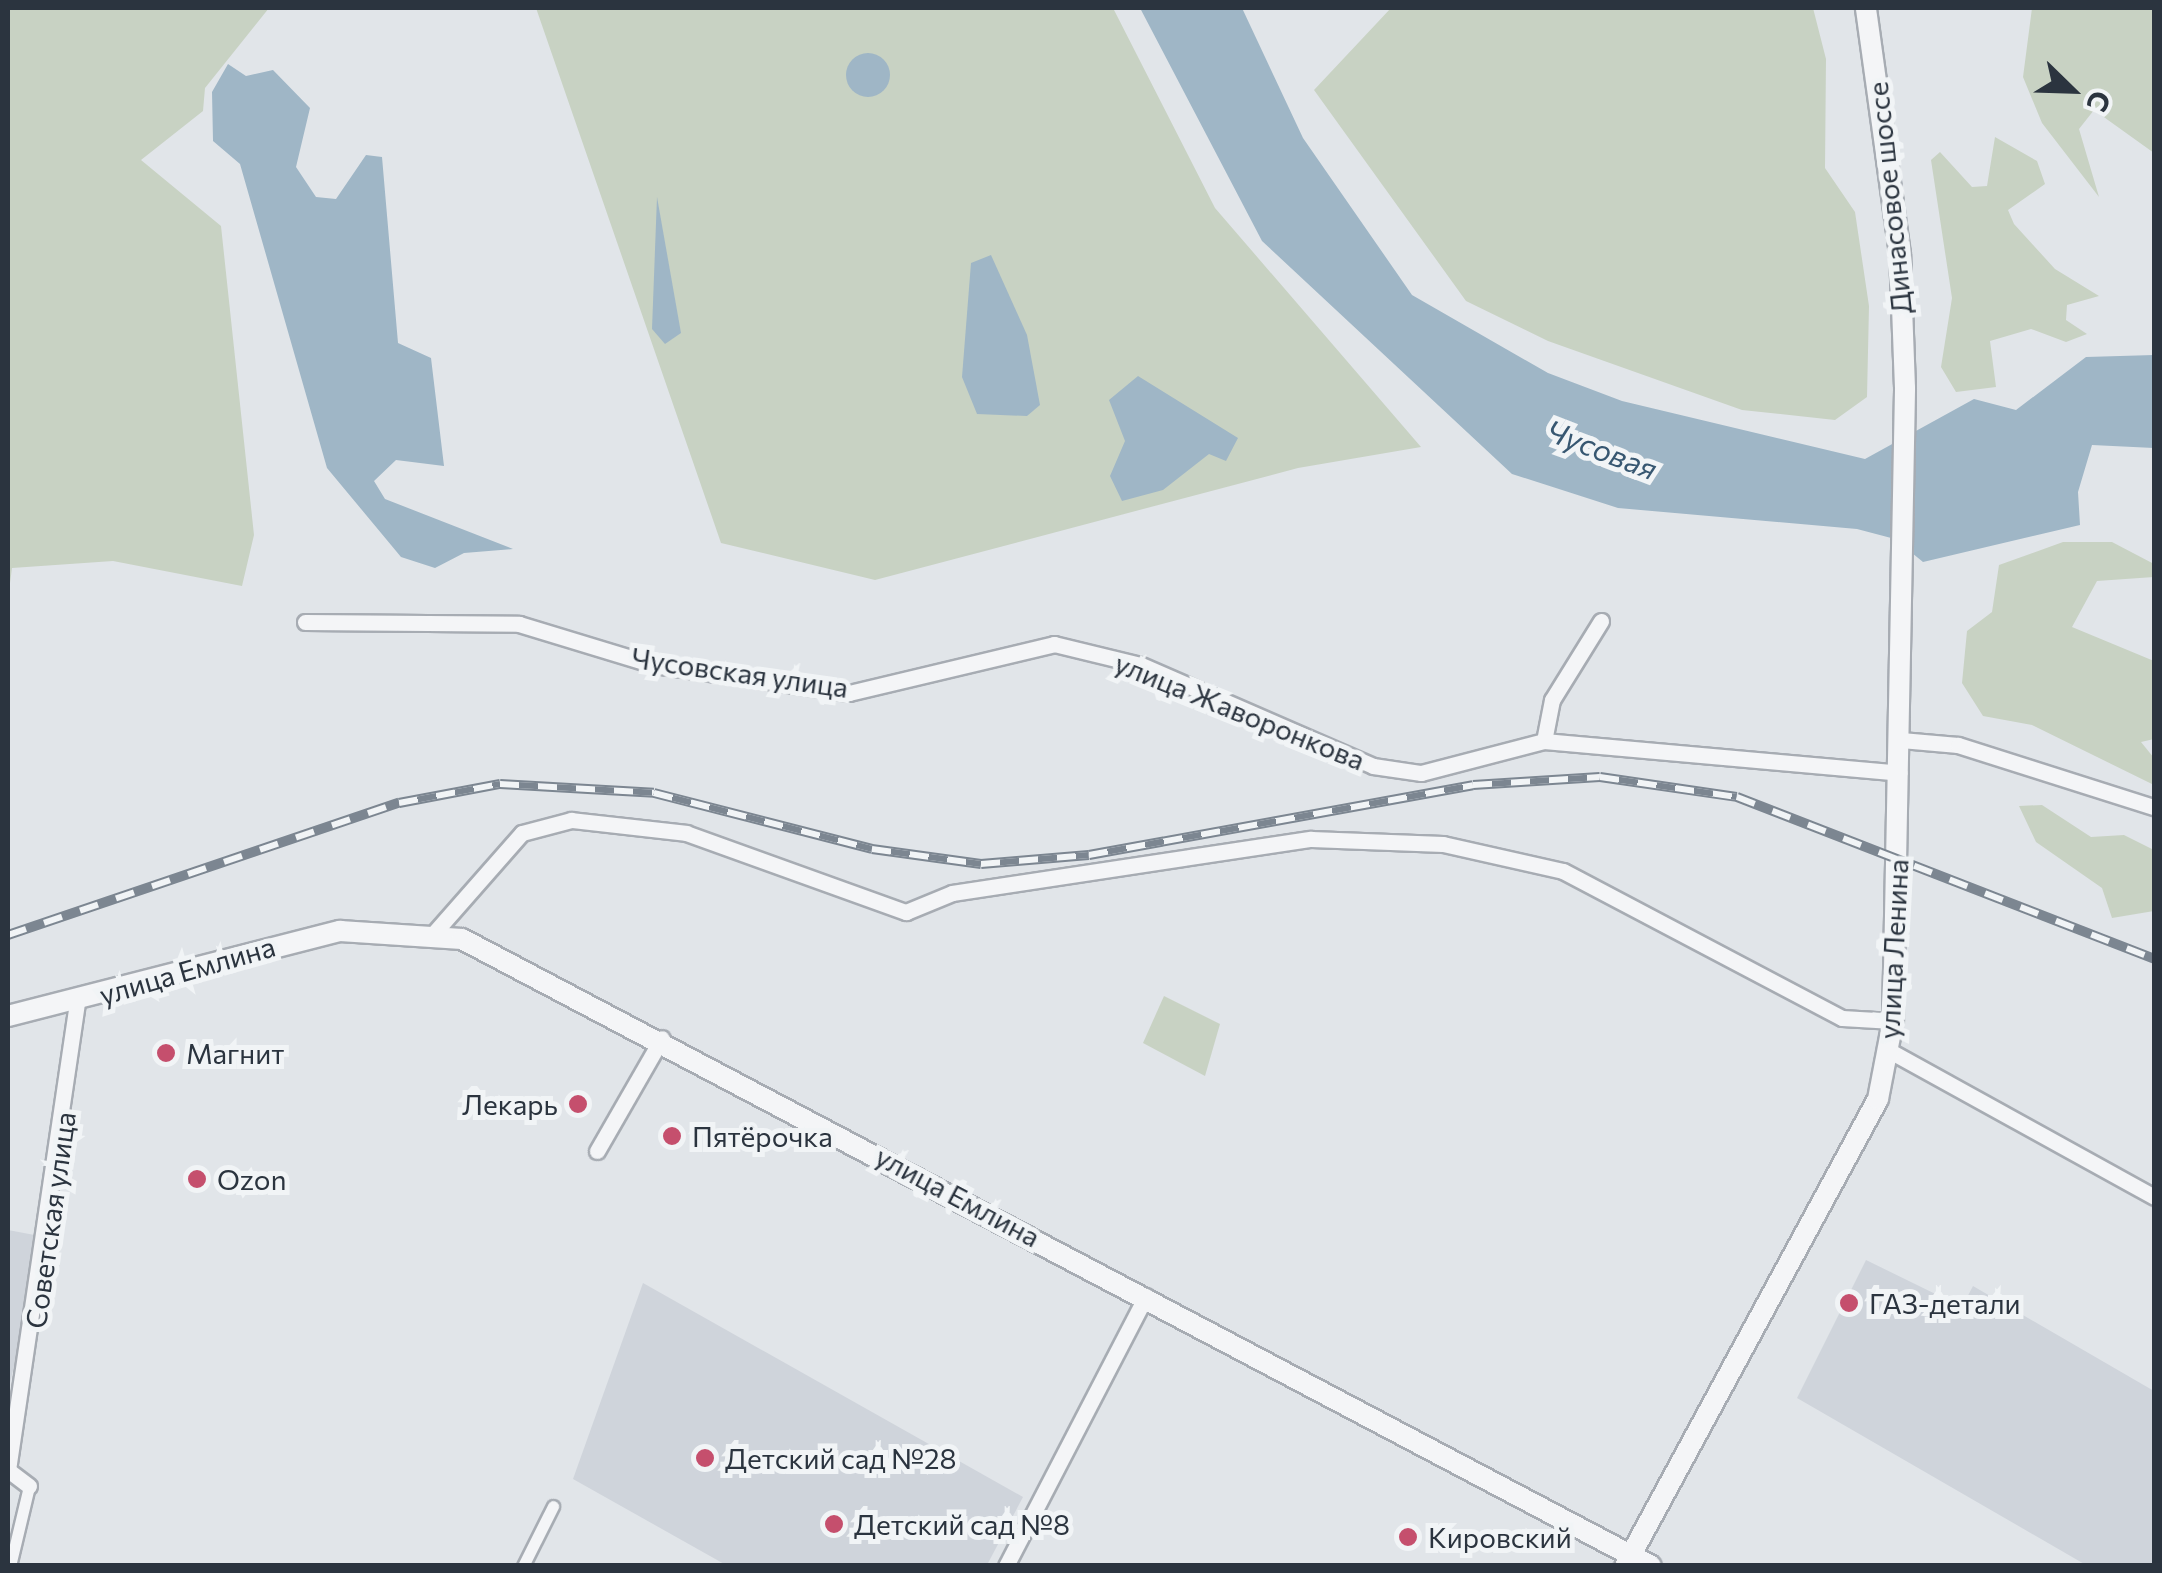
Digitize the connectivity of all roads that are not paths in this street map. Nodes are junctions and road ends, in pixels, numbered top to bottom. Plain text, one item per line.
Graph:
1 (1866, 8) edge
2 (1905, 388) joint
3 (1601, 621) dead end
4 (305, 622) dead end
5 (1054, 644) joint
6 (1901, 740) junction
7 (1544, 741) junction
8 (1900, 772) junction
9 (2154, 807) edge
10 (434, 933) junction
11 (77, 1001) junction
12 (8, 1016) edge
13 (1894, 1021) junction
14 (662, 1038) junction
15 (1888, 1050) junction
16 (597, 1150) dead end
17 (2154, 1198) edge
18 (1146, 1296) junction
19 (29, 1486) joint
20 (553, 1506) dead end
21 (1628, 1560) edge
22 (10, 1566) edge
23 (524, 1566) edge
24 (1006, 1566) edge
25 (1651, 1566) edge

1 - 2 street, Динасовое шоссе
2 - 6 street, улица Ленина
3 - 7 street
4 - 5 street, Чусовская улица
5 - 7 street, улица Жаворонкова
6 - 8 street, улица Ленина
6 - 9 street
7 - 8 street, улица Жаворонкова
8 - 13 street, улица Ленина
10 - 11 street, улица Емлина
10 - 13 street
10 - 14 street, улица Емлина
11 - 12 street, улица Емлина
11 - 19 street, Советская улица
13 - 15 street, улица Ленина
14 - 16 street
14 - 18 street, улица Емлина
15 - 17 street
15 - 21 street, улица Ленина
18 - 21 street, улица Емлина
18 - 24 street
19 - 22 street
20 - 23 street
21 - 25 street, улица Емлина

